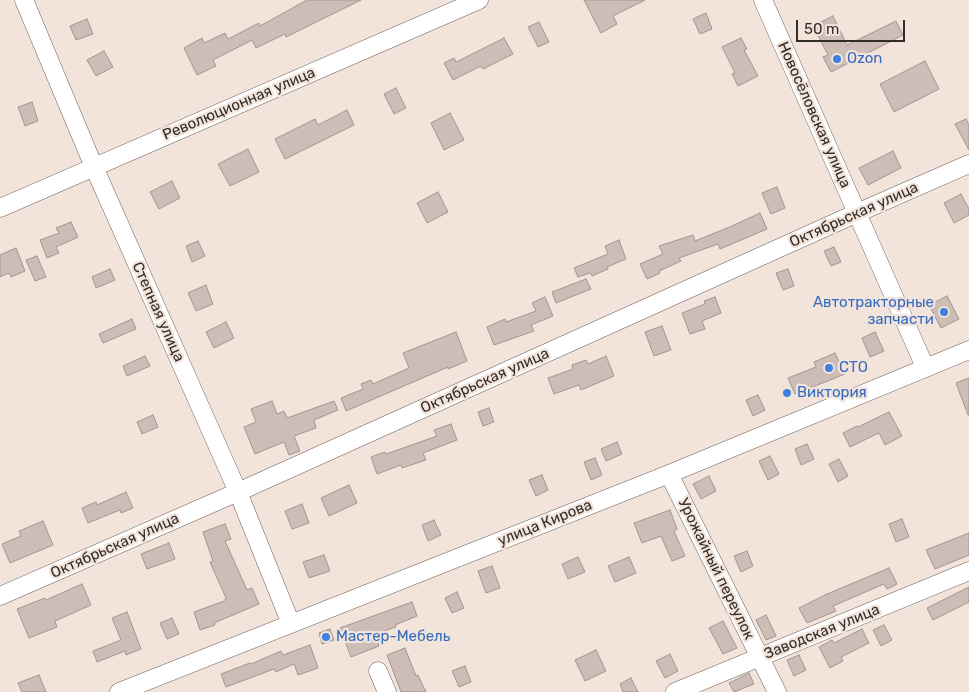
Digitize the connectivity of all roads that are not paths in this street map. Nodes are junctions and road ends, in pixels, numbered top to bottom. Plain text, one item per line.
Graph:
1 (24, 0) edge
2 (479, 0) edge
3 (763, 0) edge
4 (969, 164) edge
5 (94, 166) junction
6 (0, 208) edge
7 (857, 213) junction
8 (969, 350) edge
9 (925, 367) junction
10 (669, 474) junction
11 (238, 492) junction
12 (969, 571) edge
13 (0, 596) edge
14 (291, 624) junction
15 (760, 658) junction
16 (378, 671) dead end
17 (119, 692) edge
18 (387, 692) edge
19 (675, 692) edge
20 (777, 692) edge

1 - 5 street, Степная улица
2 - 5 street, Революционная улица
3 - 7 street, Новосёловская улица
4 - 7 street, Октябрьская улица
5 - 6 street, Революционная улица
5 - 11 street, Степная улица
7 - 9 street, Новосёловская улица
7 - 11 street, Октябрьская улица
8 - 9 street, улица Кирова
9 - 10 street, улица Кирова
10 - 14 street, улица Кирова
10 - 15 street, Урожайный переулок
11 - 13 street, Октябрьская улица
11 - 14 street, Степная улица
12 - 15 street, Заводская улица
14 - 17 street, улица Кирова
15 - 19 street, Заводская улица
15 - 20 street, Урожайный переулок
16 - 18 street

